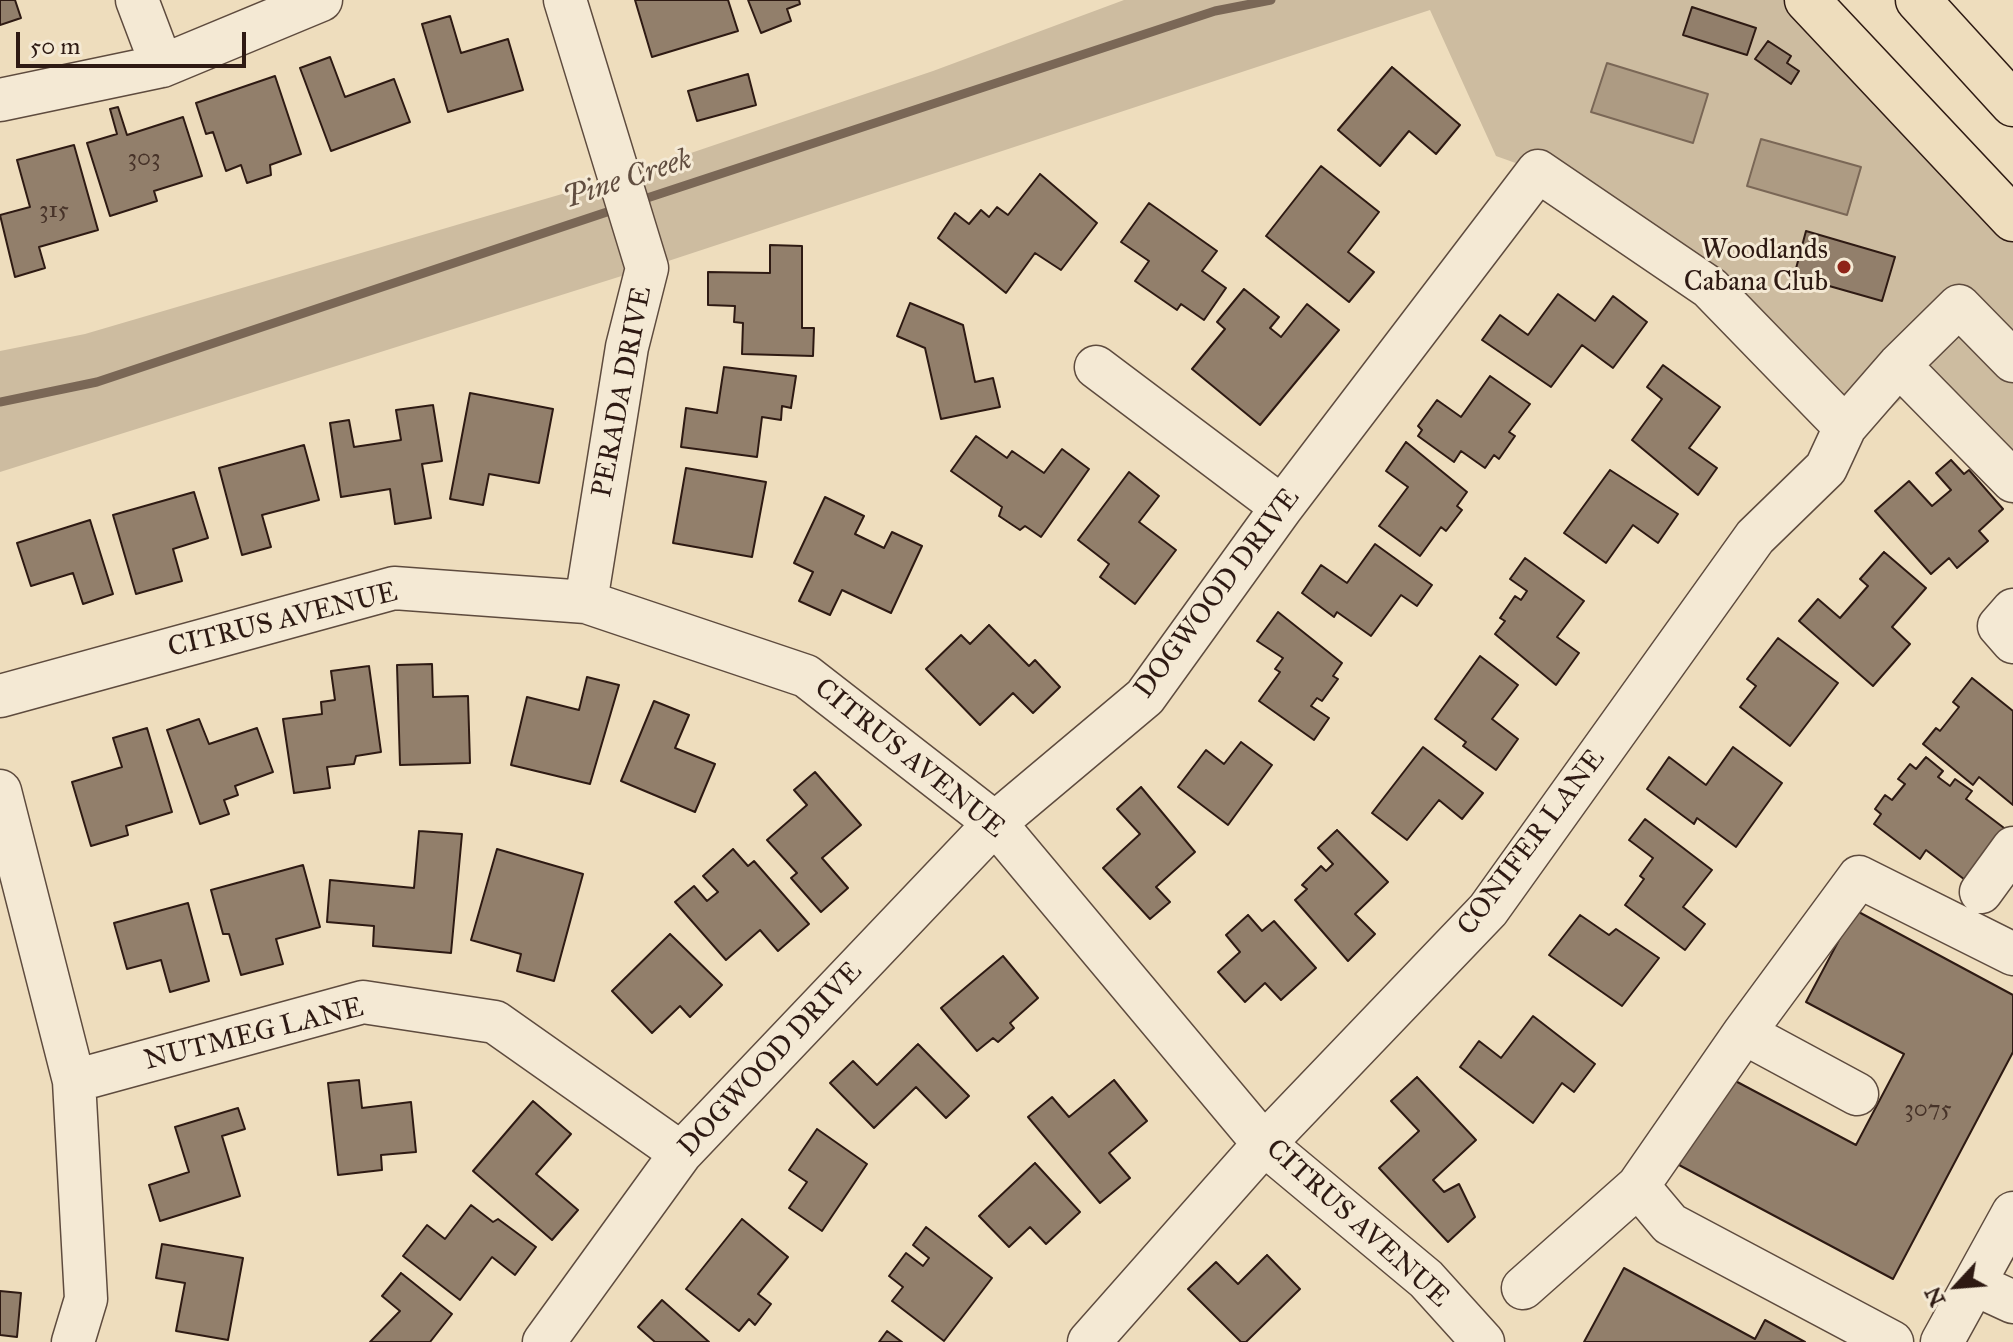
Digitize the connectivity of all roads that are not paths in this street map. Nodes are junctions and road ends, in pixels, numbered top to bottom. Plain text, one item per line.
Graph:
1 (137, 0) edge
2 (321, 0) edge
3 (565, 0) edge
4 (1807, 0) edge
5 (1927, 3) edge
6 (162, 66) junction
7 (0, 100) edge
8 (2013, 104) edge
9 (2013, 219) edge
10 (2013, 361) edge
11 (1899, 365) junction
12 (1096, 367) dead end
13 (1845, 427) junction
14 (2013, 481) edge
15 (1282, 507) junction
16 (586, 602) junction
17 (2013, 610) edge
18 (2013, 642) edge
19 (0, 696) edge
20 (0, 791) edge
21 (995, 823) junction
22 (2013, 848) edge
23 (1981, 892) dead end
24 (2013, 954) edge
25 (1744, 1033) junction
26 (74, 1081) junction
27 (1857, 1094) dead end
28 (1264, 1144) junction
29 (681, 1153) junction
30 (1638, 1186) junction
31 (2013, 1213) edge
32 (1974, 1284) junction
33 (1523, 1288) dead end
34 (2013, 1302) edge
35 (73, 1342) edge
36 (544, 1342) edge
37 (1089, 1342) edge
38 (1483, 1342) edge
39 (1892, 1342) edge
40 (1942, 1342) edge

1 - 6 street
2 - 6 street
3 - 16 street, PERADA DRIVE
4 - 9 highway
5 - 8 highway
6 - 7 street
10 - 11 street, CONIFER LANE
11 - 13 street, CONIFER LANE
11 - 14 street
12 - 15 street
13 - 15 street, DOGWOOD DRIVE
13 - 28 street, CONIFER LANE
15 - 21 street, DOGWOOD DRIVE
16 - 19 street, CITRUS AVENUE
16 - 21 street, CITRUS AVENUE
17 - 18 street
20 - 26 street
21 - 28 street, CITRUS AVENUE
21 - 29 street, DOGWOOD DRIVE
22 - 23 street
24 - 25 street
25 - 27 street
25 - 30 street
26 - 29 street, NUTMEG LANE
26 - 35 street
28 - 37 street, CONIFER LANE
28 - 38 street, CITRUS AVENUE
29 - 36 street, DOGWOOD DRIVE
30 - 33 street
30 - 39 street
31 - 32 street
32 - 34 street
32 - 40 street

